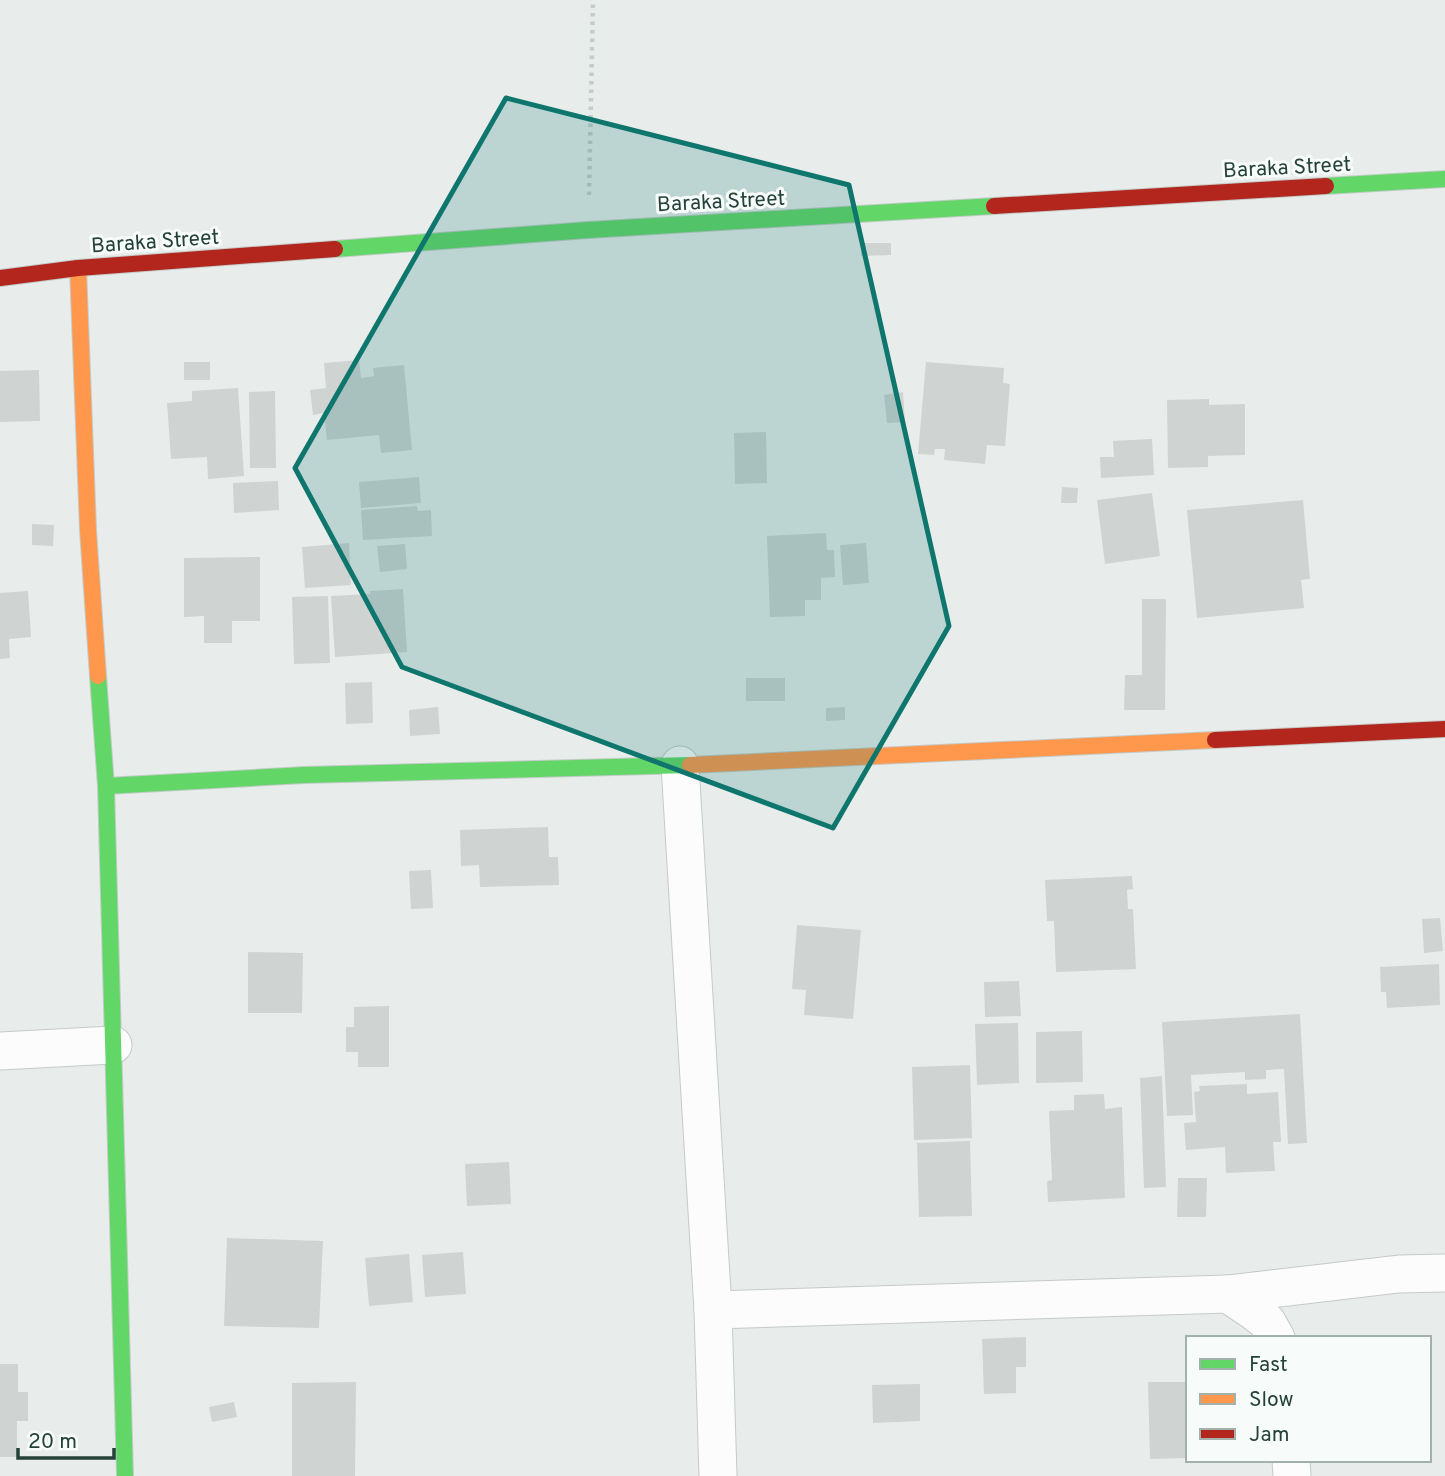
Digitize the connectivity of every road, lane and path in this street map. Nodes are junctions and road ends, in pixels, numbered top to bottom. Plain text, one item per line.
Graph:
1 (593, 0) edge
2 (1445, 179) edge
3 (588, 230) junction
4 (78, 268) junction
5 (0, 278) edge
6 (1445, 729) edge
7 (680, 765) junction
8 (106, 786) junction
9 (113, 1045) junction
10 (0, 1051) edge
11 (1445, 1273) edge
12 (1228, 1294) junction
13 (713, 1310) junction
14 (1275, 1336) edge
15 (125, 1476) edge
16 (718, 1476) edge

1 - 3 path
2 - 3 street, Baraka Street
3 - 4 street, Baraka Street
4 - 5 street, Baraka Street
4 - 8 street
6 - 7 street
7 - 8 street
7 - 13 street
8 - 9 street
9 - 10 street
9 - 15 street
11 - 12 street
12 - 13 street
12 - 14 street
13 - 16 street

